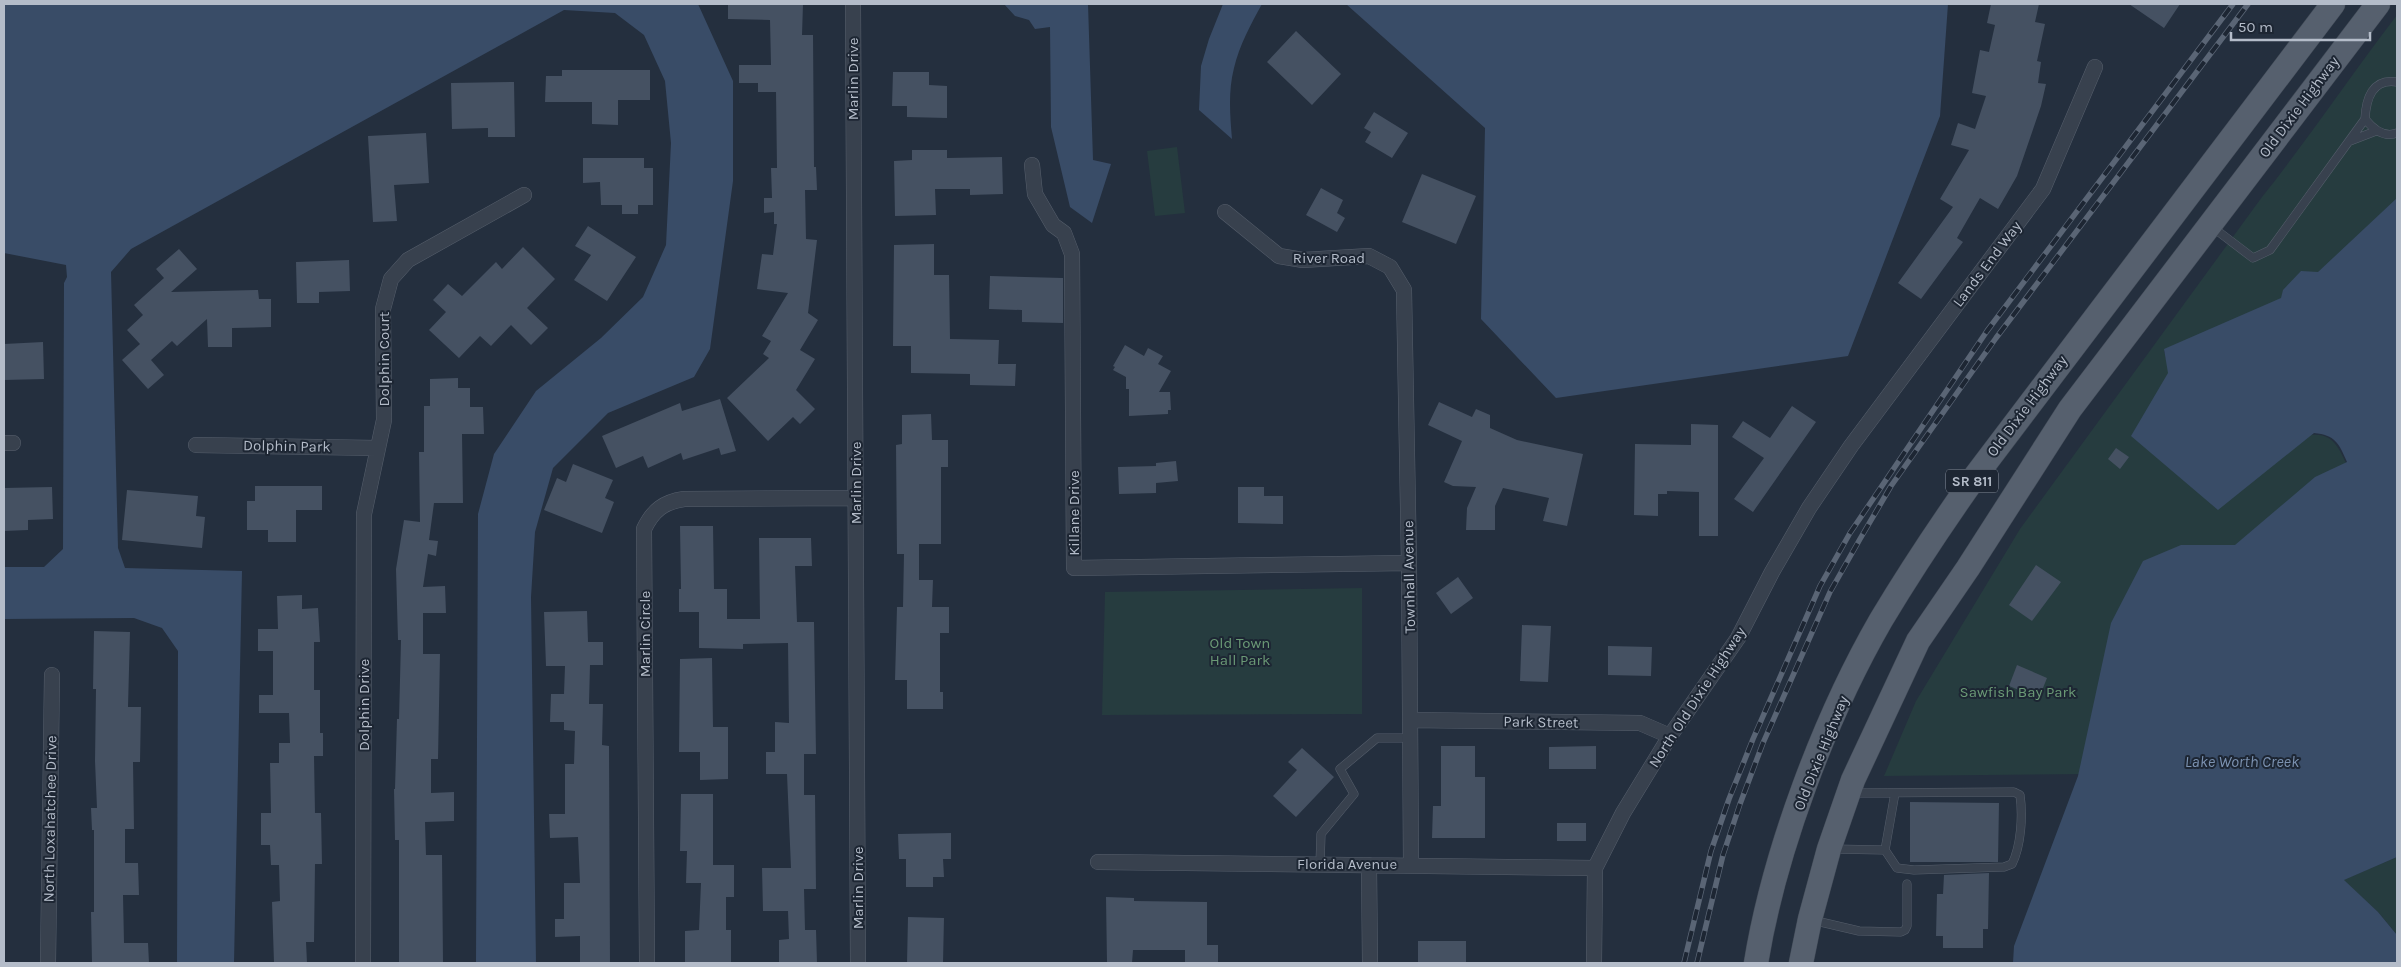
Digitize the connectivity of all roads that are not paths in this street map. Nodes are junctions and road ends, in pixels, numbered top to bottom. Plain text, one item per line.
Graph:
1 (853, 4) edge
2 (2333, 4) edge
3 (2378, 4) edge
4 (2095, 67) dead end
5 (2397, 82) edge
6 (2365, 119) junction
7 (2376, 131) junction
8 (2397, 133) edge
9 (2349, 142) junction
10 (1032, 165) dead end
11 (524, 195) dead end
12 (1225, 212) dead end
13 (2209, 225) junction
14 (1404, 290) joint
15 (196, 445) dead end
16 (1851, 446) joint
17 (377, 448) junction
18 (856, 498) junction
19 (1409, 563) junction
20 (52, 675) dead end
21 (1410, 720) junction
22 (1670, 736) junction
23 (1410, 738) junction
24 (1848, 793) junction
25 (1895, 793) junction
26 (1829, 849) junction
27 (1885, 850) junction
28 (1098, 862) dead end
29 (1320, 864) junction
30 (1411, 864) junction
31 (1369, 865) junction
32 (1596, 868) junction
33 (1907, 884) dead end
34 (1810, 919) junction
35 (48, 963) edge
36 (363, 963) edge
37 (647, 963) edge
38 (858, 963) edge
39 (1370, 963) edge
40 (1594, 963) edge
41 (1756, 963) edge
42 (1801, 963) edge

1 - 18 street, Marlin Drive
2 - 41 main road, Old Dixie Highway / SR 811
3 - 13 main road, Old Dixie Highway / SR 811
4 - 16 street, Lands End Way
5 - 6 lane
6 - 7 lane
6 - 9 lane
7 - 8 lane
7 - 9 lane
9 - 13 lane
10 - 19 street, Killane Drive
11 - 17 street, Dolphin Court
12 - 14 street, River Road
13 - 24 main road, Old Dixie Highway / SR 811
14 - 19 street, Townhall Avenue
15 - 17 street, Dolphin Park
16 - 22 street, North Old Dixie Highway
17 - 36 street, Dolphin Drive
18 - 37 street, Marlin Circle
18 - 38 street, Marlin Drive
19 - 21 street, Townhall Avenue
20 - 35 street, North Loxahatchee Drive
21 - 22 street, Park Street
21 - 23 street, Townhall Avenue
22 - 32 street, North Old Dixie Highway
23 - 29 lane
23 - 30 street, Townhall Avenue
24 - 25 lane
24 - 26 main road, Old Dixie Highway / SR 811
25 - 27 lane
25 - 27 lane
26 - 27 lane
26 - 34 main road, Old Dixie Highway / SR 811
28 - 29 street, Florida Avenue
29 - 31 street, Florida Avenue
30 - 31 street, Florida Avenue
30 - 32 street, Florida Avenue
31 - 39 street
32 - 40 street, North Old Dixie Highway
33 - 34 lane
34 - 42 main road, Old Dixie Highway / SR 811

